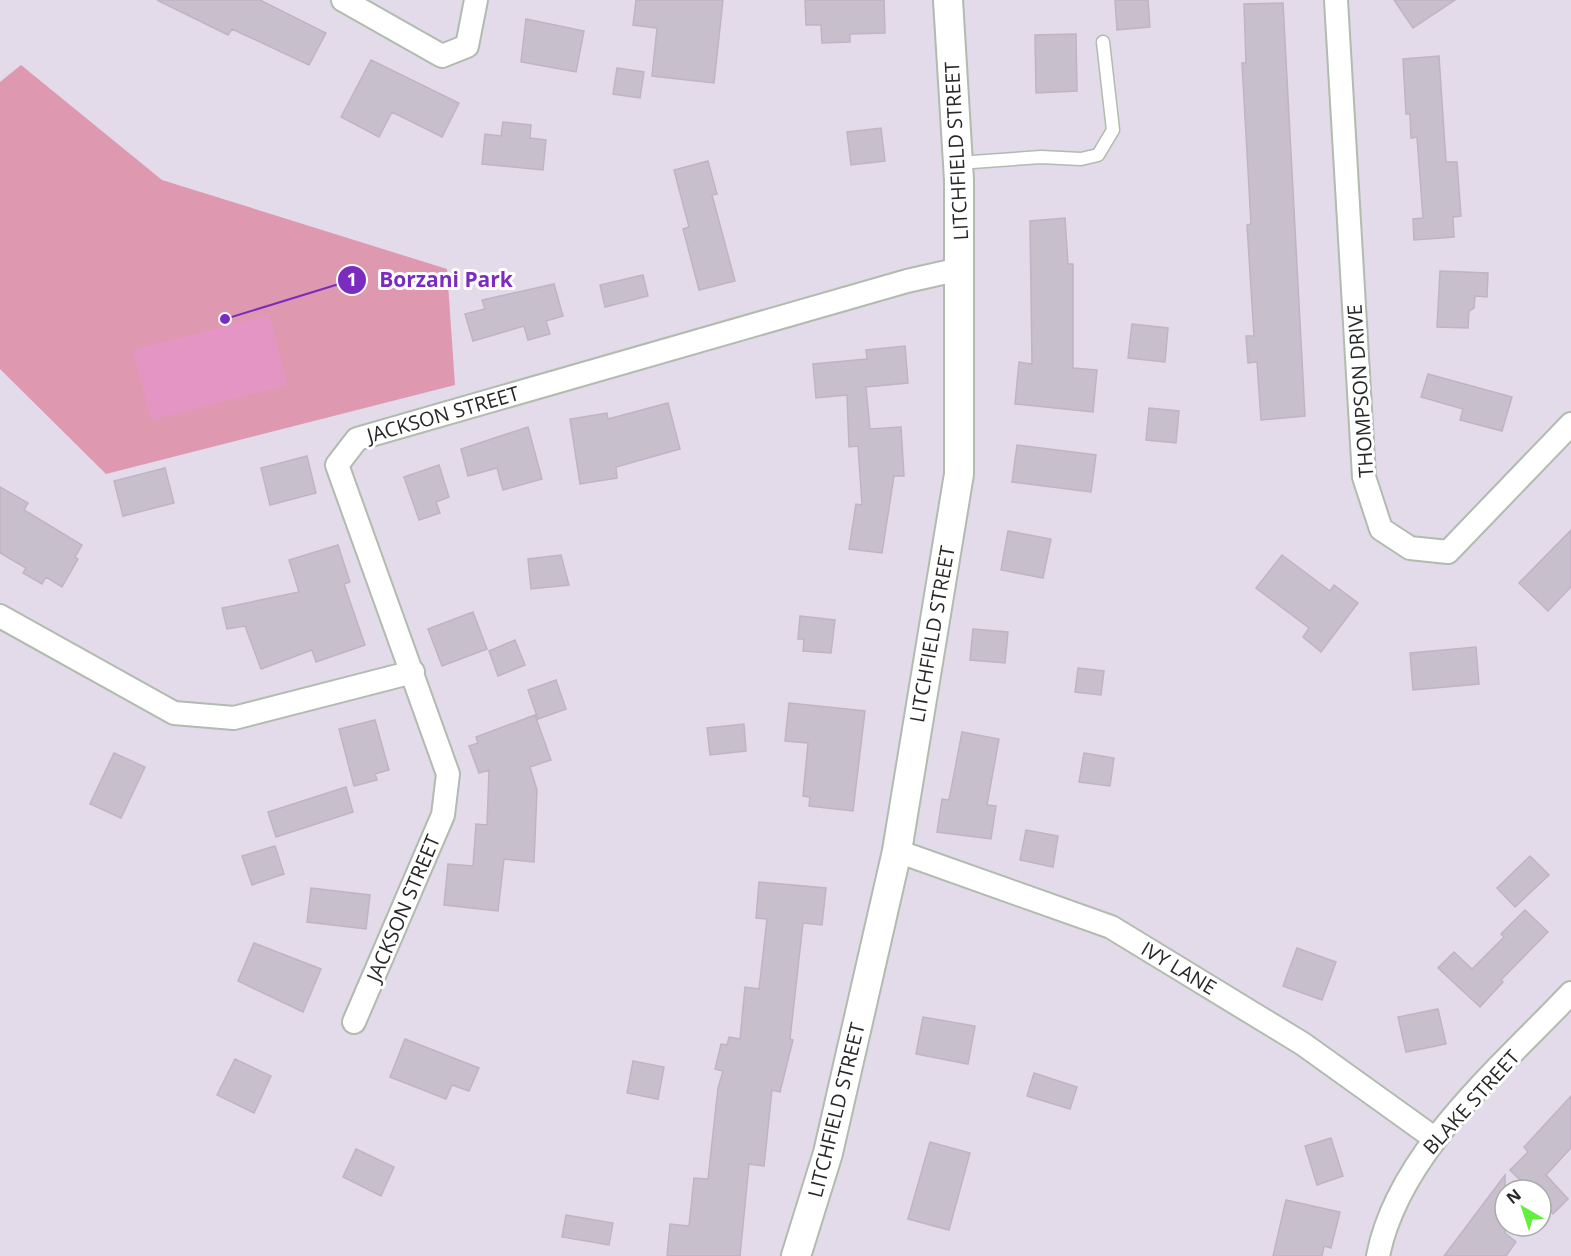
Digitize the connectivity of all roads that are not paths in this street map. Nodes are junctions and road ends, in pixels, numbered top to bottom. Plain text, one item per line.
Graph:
1 (343, 0) edge
2 (476, 0) edge
3 (948, 0) edge
4 (1336, 0) edge
5 (1103, 42) dead end
6 (958, 163) junction
7 (960, 269) junction
8 (1571, 424) edge
9 (0, 616) edge
10 (413, 672) junction
11 (897, 851) junction
12 (1571, 993) edge
13 (354, 1022) dead end
14 (1434, 1138) junction
15 (796, 1256) edge
16 (1378, 1256) edge

1 - 2 street
3 - 6 street, LITCHFIELD STREET
4 - 8 street, THOMPSON DRIVE
5 - 6 lane
6 - 7 street, LITCHFIELD STREET
7 - 10 street, JACKSON STREET
7 - 11 street, LITCHFIELD STREET
9 - 10 street
10 - 13 street, JACKSON STREET
11 - 14 street, IVY LANE
11 - 15 street, LITCHFIELD STREET
12 - 14 street, BLAKE STREET
14 - 16 street, BLAKE STREET

